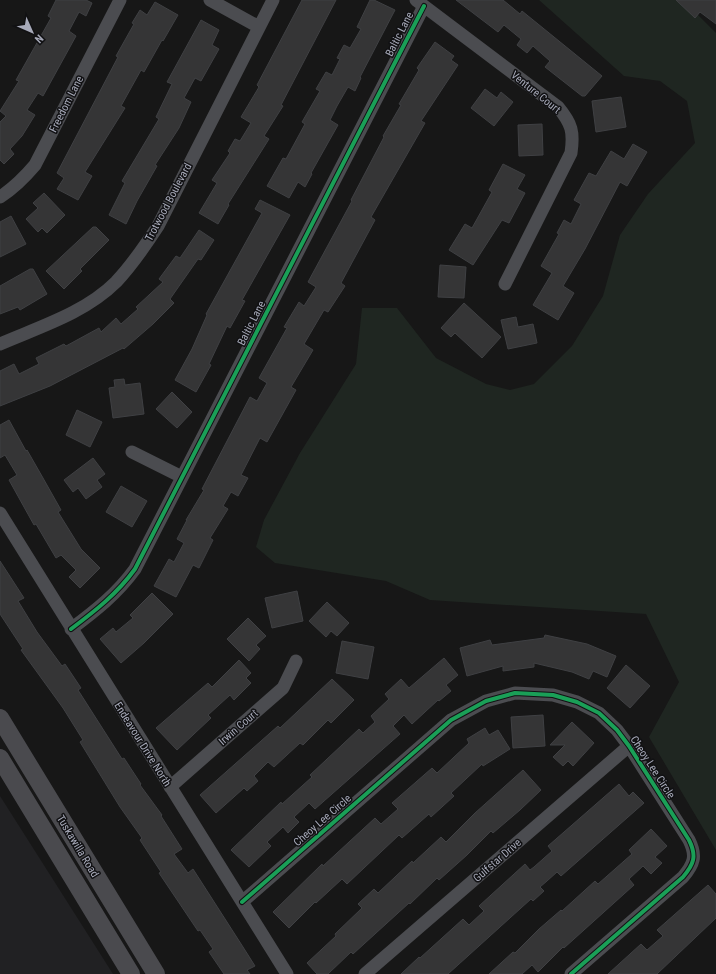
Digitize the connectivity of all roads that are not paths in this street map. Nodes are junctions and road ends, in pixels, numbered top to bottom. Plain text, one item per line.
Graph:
1 (120, 0) edge
2 (210, 0) edge
3 (273, 0) edge
4 (420, 3) edge
5 (259, 26) junction
6 (0, 197) edge
7 (505, 284) dead end
8 (0, 344) edge
9 (132, 452) dead end
10 (182, 477) junction
11 (0, 513) edge
12 (71, 629) junction
13 (296, 661) dead end
14 (0, 718) edge
15 (629, 746) junction
16 (0, 758) edge
17 (170, 787) junction
18 (242, 902) junction
19 (131, 974) edge
20 (156, 974) edge
21 (287, 974) edge
22 (365, 974) edge
23 (571, 974) edge

1 - 6 street, Freedom Lane
2 - 5 street
3 - 5 street, Trotwood Boulevard
4 - 7 street, Venture Court
4 - 10 street, Baltic Lane
5 - 8 street, Trotwood Boulevard
9 - 10 street
10 - 12 street, Baltic Lane
11 - 12 street, Endeavour Drive North
12 - 17 street, Endeavour Drive North
13 - 17 street, Irwin Court
14 - 20 main road, Tuskawilla Road
15 - 18 street, Cheoy Lee Circle
15 - 22 street, Gulfstar Drive
15 - 23 street, Cheoy Lee Circle
16 - 19 main road, Tuskawilla Road
17 - 18 street, Endeavour Drive North
18 - 21 street, Endeavour Drive North

